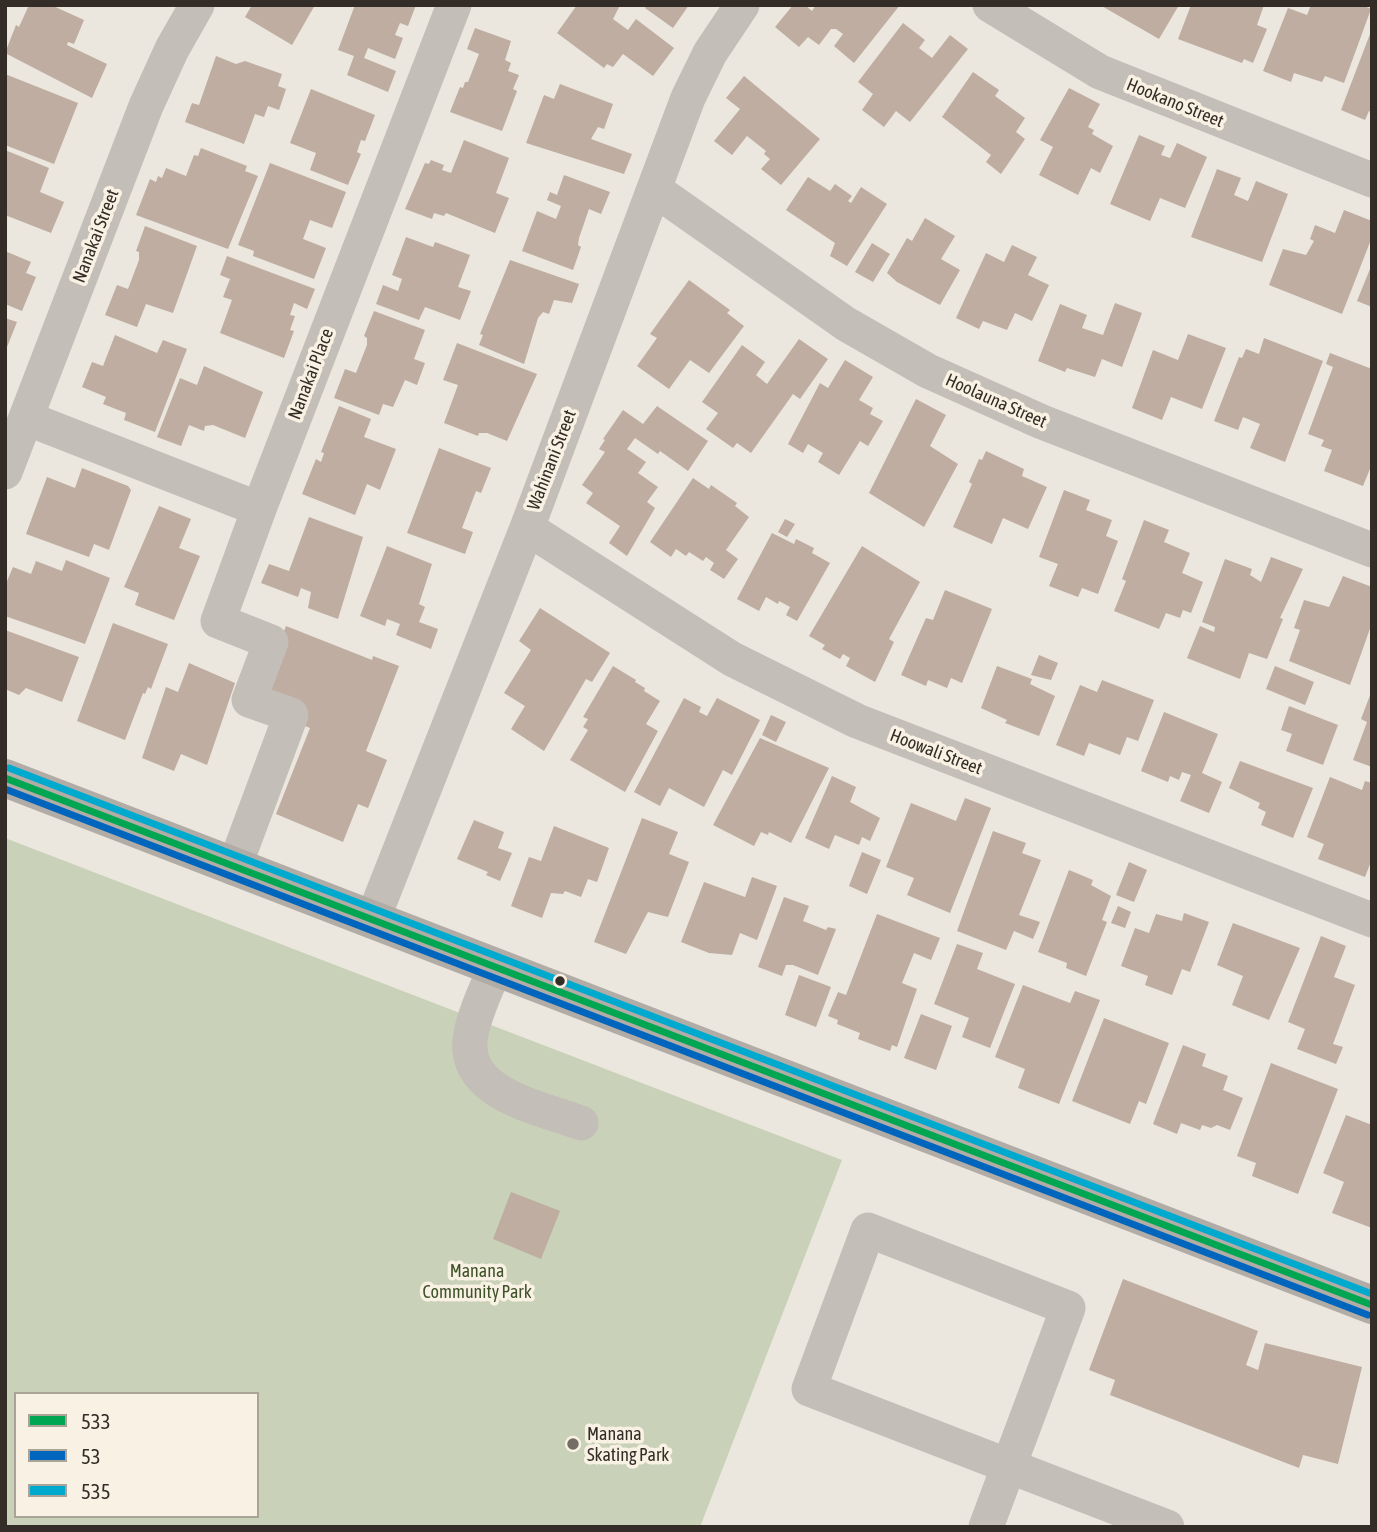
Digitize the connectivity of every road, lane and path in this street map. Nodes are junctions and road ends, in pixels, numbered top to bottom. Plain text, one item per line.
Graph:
1 (197, 5) edge
2 (454, 5) edge
3 (742, 5) edge
4 (990, 5) edge
5 (1372, 180) edge
6 (654, 188) junction
7 (26, 418) junction
8 (5, 472) edge
9 (259, 509) junction
10 (527, 528) junction
11 (1372, 550) edge
12 (5, 778) edge
13 (234, 868) junction
14 (1372, 920) edge
15 (372, 921) junction
16 (495, 968) junction
17 (581, 1123) dead end
18 (1372, 1305) edge
19 (1010, 1466) junction
20 (986, 1527) edge
21 (1167, 1527) edge

1 - 7 street, Nanakai Street
2 - 9 street, Nanakai Place
3 - 6 street, Wahinani Street
4 - 5 street, Hookano Street
6 - 10 street, Wahinani Street
6 - 11 street, Hoolauna Street
7 - 8 street, Nanakai Street
7 - 9 street
9 - 13 street, Nanakai Place
10 - 14 street, Hoowali Street
10 - 15 street, Wahinani Street
12 - 13 main road
13 - 15 main road
15 - 16 main road
16 - 17 street
16 - 18 main road
19 - 19 street
19 - 20 street
19 - 21 street

